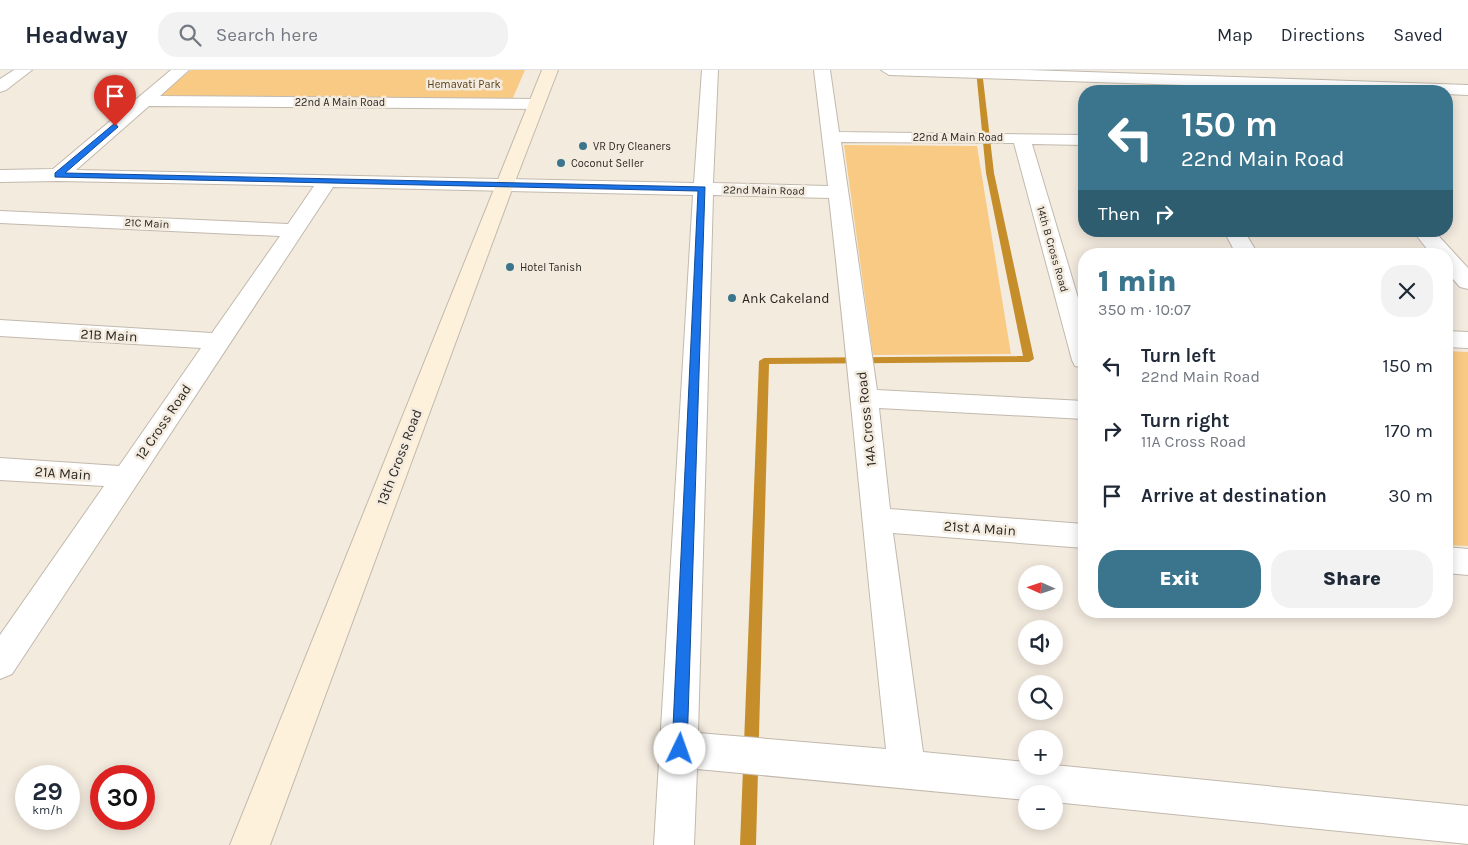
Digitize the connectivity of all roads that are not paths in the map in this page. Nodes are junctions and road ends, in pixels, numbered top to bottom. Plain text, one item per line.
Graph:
1 (180, 70) edge
2 (550, 70) edge
3 (710, 70) edge
4 (822, 70) edge
5 (889, 70) edge
6 (22, 71) edge
7 (0, 72) edge
8 (1144, 80) edge
9 (1241, 85) edge
10 (0, 87) edge
11 (144, 101) junction
12 (536, 104) junction
13 (832, 137) junction
14 (1021, 138) junction
15 (1078, 140) edge
16 (58, 175) junction
17 (0, 176) edge
18 (326, 182) junction
19 (504, 184) junction
20 (702, 189) junction
21 (838, 192) junction
22 (0, 216) edge
23 (294, 230) junction
24 (1237, 237) edge
25 (1429, 237) edge
26 (1244, 248) edge
27 (1438, 248) edge
28 (1453, 265) edge
29 (1468, 282) edge
30 (0, 328) edge
31 (1078, 339) edge
32 (1453, 339) edge
33 (1468, 340) edge
34 (219, 341) junction
35 (865, 398) junction
36 (1078, 410) edge
37 (0, 469) edge
38 (126, 477) junction
39 (876, 520) junction
40 (1078, 536) edge
41 (1453, 561) edge
42 (1468, 562) edge
43 (0, 663) edge
44 (680, 749) junction
45 (907, 769) junction
46 (1468, 825) edge
47 (250, 845) edge
48 (674, 845) edge

1 - 11 street
2 - 12 street, 13th Cross Road
3 - 20 street
4 - 13 street, 14A Cross Road
5 - 8 street
6 - 7 street
6 - 10 street
8 - 9 street
11 - 12 street, 22nd A Main Road
11 - 16 street
12 - 19 street, 13th Cross Road
13 - 14 street, 22nd A Main Road
13 - 21 street, 14A Cross Road
14 - 15 street, 22nd A Main Road
14 - 31 street, 14th B Cross Road
16 - 17 street, 22nd Main Road
16 - 18 street, 22nd Main Road
18 - 19 street, 22nd Main Road
18 - 23 street, 12 Cross Road
19 - 20 street, 22nd Main Road
19 - 47 street, 13th Cross Road
20 - 21 street, 22nd Main Road
20 - 44 street
21 - 35 street, 14A Cross Road
22 - 23 street, 21C Main
23 - 34 street, 12 Cross Road
24 - 26 street
25 - 27 street
28 - 29 street
30 - 34 street, 21B Main
32 - 33 street
34 - 38 street, 12 Cross Road
35 - 36 street
35 - 39 street, 14A Cross Road
37 - 38 street, 21A Main
38 - 43 street, 12 Cross Road
39 - 40 street, 21st A Main
39 - 45 street, 14A Cross Road
41 - 42 street
44 - 45 street
44 - 48 street
45 - 46 street

